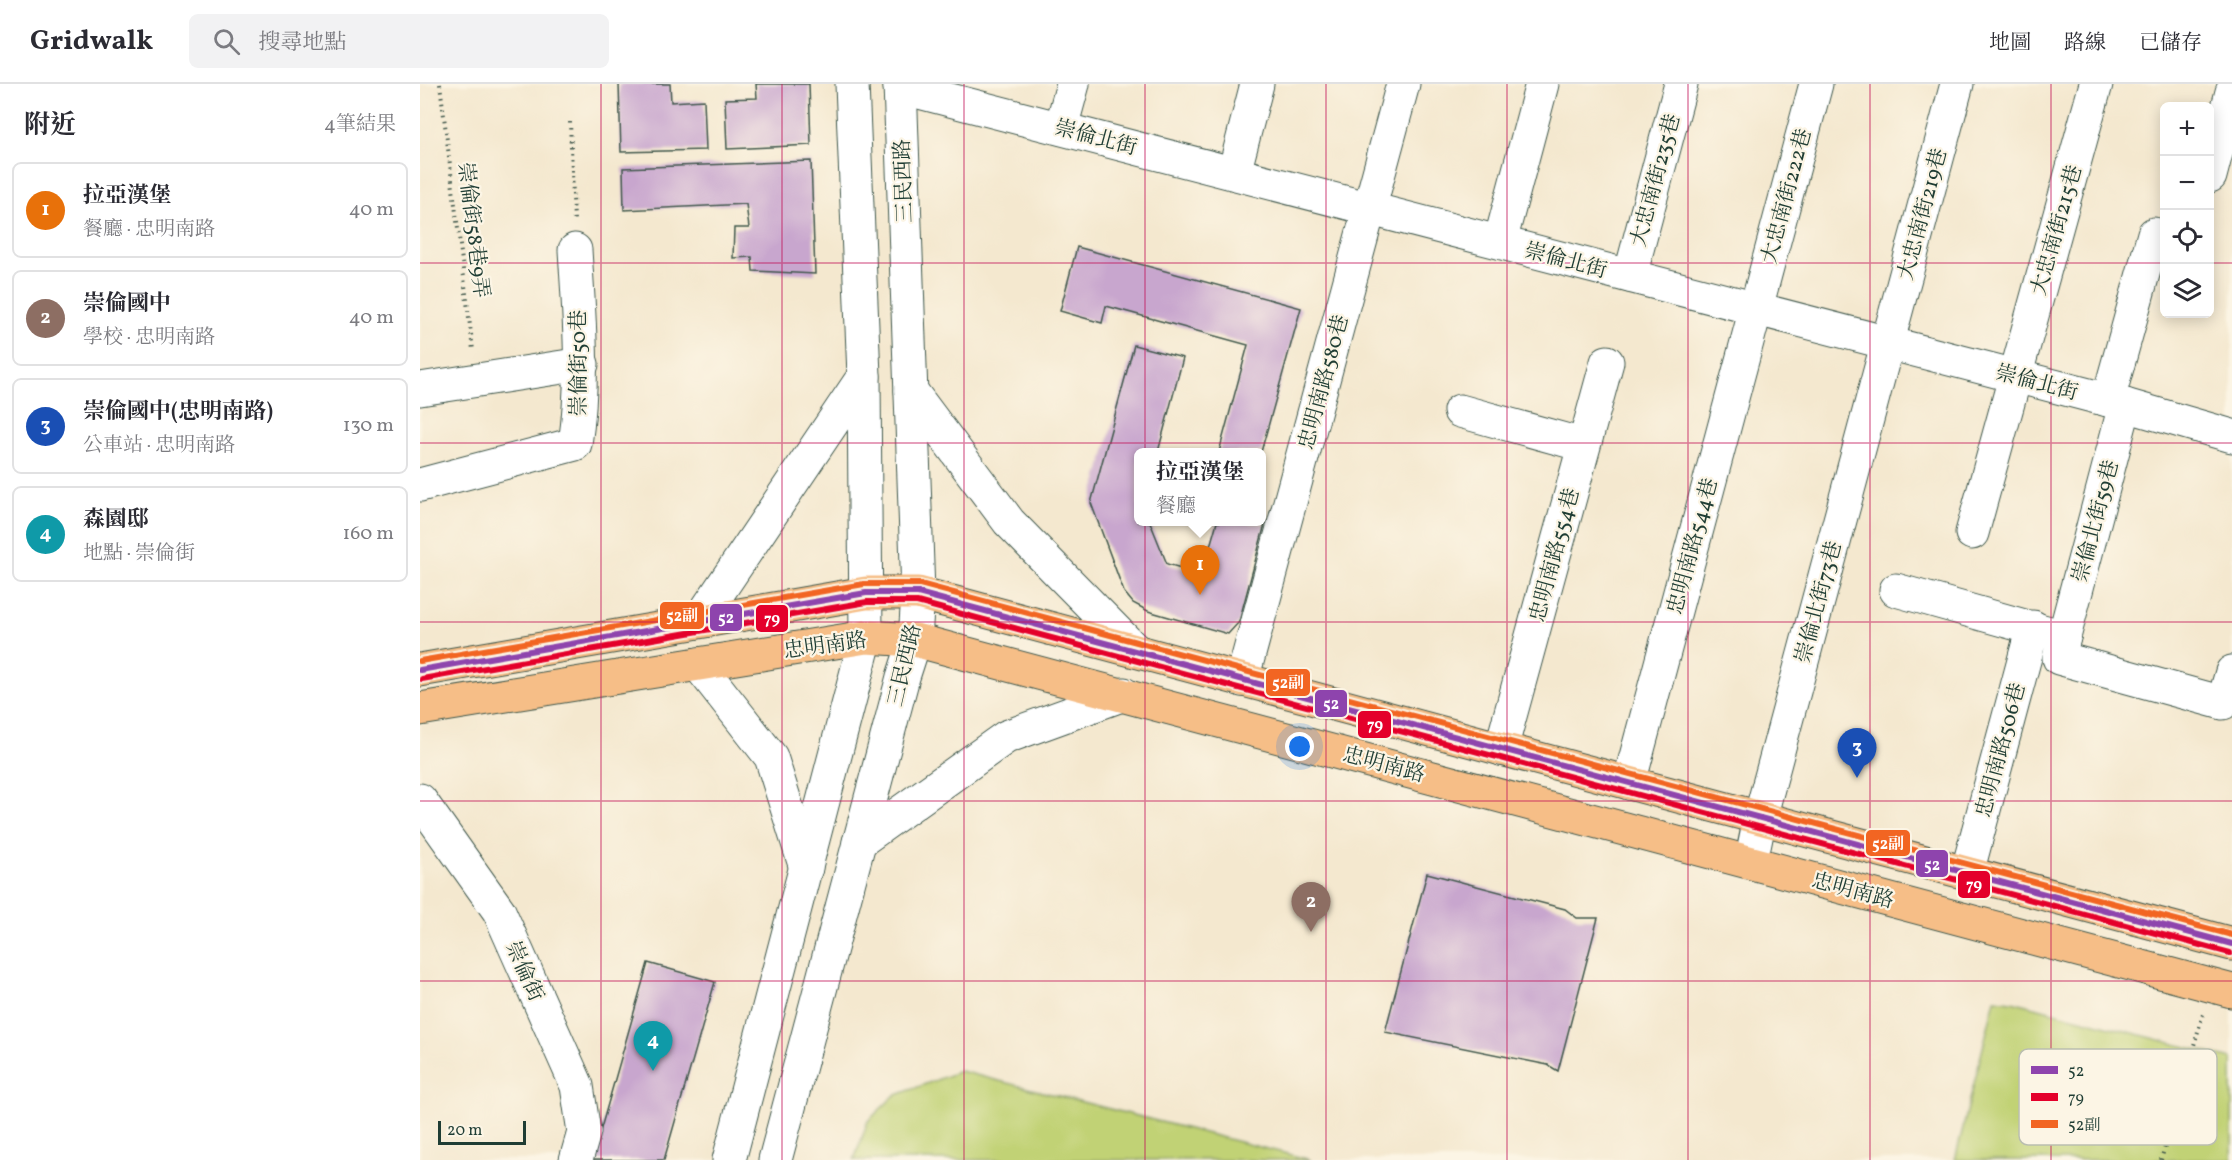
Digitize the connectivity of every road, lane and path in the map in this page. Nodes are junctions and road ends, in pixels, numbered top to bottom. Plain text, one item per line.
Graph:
1 (440, 84) edge
2 (852, 84) edge
3 (1073, 84) edge
4 (1257, 84) edge
5 (1403, 84) edge
6 (1542, 84) edge
7 (1681, 84) edge
8 (1816, 84) edge
9 (1957, 84) edge
10 (2096, 84) edge
11 (900, 85) edge
12 (2232, 92) edge
13 (570, 122) dead end
14 (1061, 129) junction
15 (2214, 161) edge
16 (1234, 173) junction
17 (1369, 208) junction
18 (2154, 234) dead end
19 (1500, 242) junction
20 (575, 250) joint
21 (1630, 276) junction
22 (1756, 309) junction
23 (1888, 343) junction
24 (1607, 362) dead end
25 (582, 364) junction
26 (864, 376) junction
27 (2015, 376) junction
28 (477, 380) junction
29 (420, 389) edge
30 (911, 391) junction
31 (2117, 403) junction
32 (1460, 411) dead end
33 (2232, 436) edge
34 (1583, 445) junction
35 (420, 484) edge
36 (1972, 533) dead end
37 (1896, 590) dead end
38 (866, 593) junction
39 (918, 593) junction
40 (699, 621) junction
41 (2032, 627) junction
42 (866, 637) junction
43 (2064, 637) junction
44 (915, 640) junction
45 (1136, 651) junction
46 (698, 664) junction
47 (420, 670) edge
48 (1242, 680) junction
49 (2228, 687) edge
50 (1124, 694) junction
51 (420, 709) edge
52 (1501, 749) junction
53 (1629, 783) junction
54 (420, 800) edge
55 (1760, 818) junction
56 (859, 842) junction
57 (1751, 862) junction
58 (806, 868) junction
59 (1967, 873) junction
60 (2232, 944) edge
61 (2222, 988) edge
62 (2200, 1049) edge
63 (2166, 1145) edge
64 (576, 1160) edge
65 (729, 1160) edge
66 (775, 1160) edge
67 (2161, 1160) edge

1 - 28 path, 崇倫街58巷9弄
2 - 26 street, 三民西路
3 - 14 street
4 - 16 street
5 - 17 street, 忠明南路580巷
6 - 19 street
7 - 21 street, 大忠南街235巷
8 - 22 street, 大忠南街222巷
9 - 23 street, 大忠南街219巷
10 - 27 street, 大忠南街215巷
11 - 14 street, 崇倫北街
11 - 30 street, 三民西路
12 - 15 street
13 - 20 path
14 - 16 street, 崇倫北街
16 - 17 street, 崇倫北街
17 - 19 street, 崇倫北街
17 - 48 street, 忠明南路580巷
18 - 31 street, 崇倫北街59巷
19 - 21 street, 崇倫北街
20 - 25 street, 崇倫街50巷
21 - 22 street, 崇倫北街
22 - 23 street, 崇倫北街
22 - 53 street, 忠明南路544巷
23 - 27 street, 崇倫北街
23 - 55 street, 崇倫北街73巷
24 - 34 street, 忠明南路554巷
25 - 28 street
25 - 35 street, 崇倫街50巷
26 - 38 street, 三民西路
26 - 40 street
27 - 31 street, 崇倫北街
27 - 36 street, 大忠南街215巷
28 - 29 street
30 - 39 street, 三民西路
30 - 45 street
31 - 33 street, 崇倫北街
31 - 43 street, 崇倫北街59巷
32 - 34 street
34 - 52 street, 忠明南路554巷
37 - 41 street
38 - 39 main road, 忠明南路
38 - 40 main road, 忠明南路
38 - 42 street, 三民西路
39 - 44 street, 三民西路
39 - 45 main road, 忠明南路
40 - 47 main road, 忠明南路
41 - 43 street
41 - 59 street, 忠明南路506巷
42 - 44 main road, 忠明南路
42 - 46 main road, 忠明南路
42 - 58 street, 三民西路
43 - 49 street
44 - 50 main road, 忠明南路
44 - 56 street, 三民西路
45 - 48 main road, 忠明南路
46 - 51 main road, 忠明南路
46 - 58 street
48 - 52 main road, 忠明南路
50 - 56 street
50 - 57 main road, 忠明南路
52 - 53 main road, 忠明南路
53 - 55 main road, 忠明南路
54 - 64 street, 崇倫街
55 - 57 street, 崇倫北街73巷
55 - 59 main road, 忠明南路
56 - 66 street, 三民西路
57 - 61 main road, 忠明南路
58 - 65 street, 三民西路
59 - 60 main road, 忠明南路
61 - 62 path
63 - 67 path

